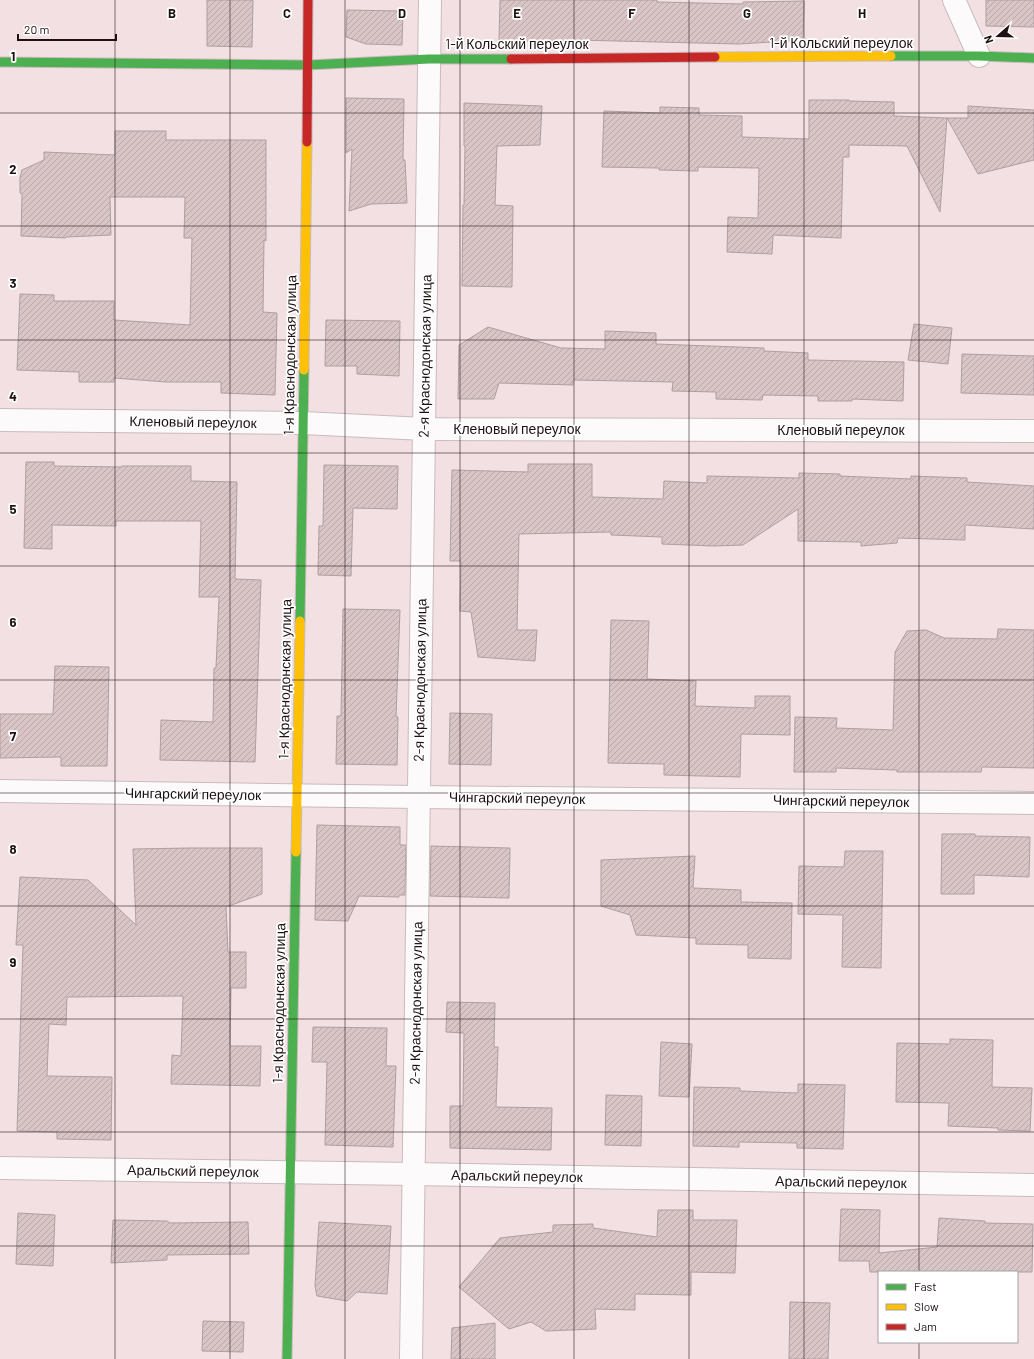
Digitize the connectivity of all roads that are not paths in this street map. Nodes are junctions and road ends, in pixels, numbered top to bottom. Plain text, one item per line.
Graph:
1 (308, 0) edge
2 (430, 0) edge
3 (954, 0) edge
4 (979, 56) junction
5 (429, 58) junction
6 (1034, 58) edge
7 (0, 62) edge
8 (308, 65) junction
9 (0, 420) edge
10 (303, 423) junction
11 (424, 429) junction
12 (1034, 431) edge
13 (0, 792) edge
14 (296, 795) junction
15 (419, 797) junction
16 (1034, 803) edge
17 (0, 1168) edge
18 (290, 1172) junction
19 (414, 1174) junction
20 (1034, 1185) edge
21 (287, 1359) edge
22 (411, 1359) edge

1 - 8 street, 1-я Краснодонская улица
2 - 5 street, 2-я Краснодонская улица
3 - 4 street
4 - 5 street, 1-й Кольский переулок
4 - 6 street, 1-й Кольский переулок
5 - 8 street, 1-й Кольский переулок
5 - 11 street, 2-я Краснодонская улица
7 - 8 street, 1-й Кольский переулок
8 - 10 street, 1-я Краснодонская улица
9 - 10 street, Кленовый переулок
10 - 11 street, Кленовый переулок
10 - 14 street, 1-я Краснодонская улица
11 - 12 street, Кленовый переулок
11 - 15 street, 2-я Краснодонская улица
13 - 14 street, Чингарский переулок
14 - 15 street, Чингарский переулок
14 - 18 street, 1-я Краснодонская улица
15 - 16 street, Чингарский переулок
15 - 19 street, 2-я Краснодонская улица
17 - 18 street, Аральский переулок
18 - 19 street, Аральский переулок
18 - 21 street, 1-я Краснодонская улица
19 - 20 street, Аральский переулок
19 - 22 street, 2-я Краснодонская улица

